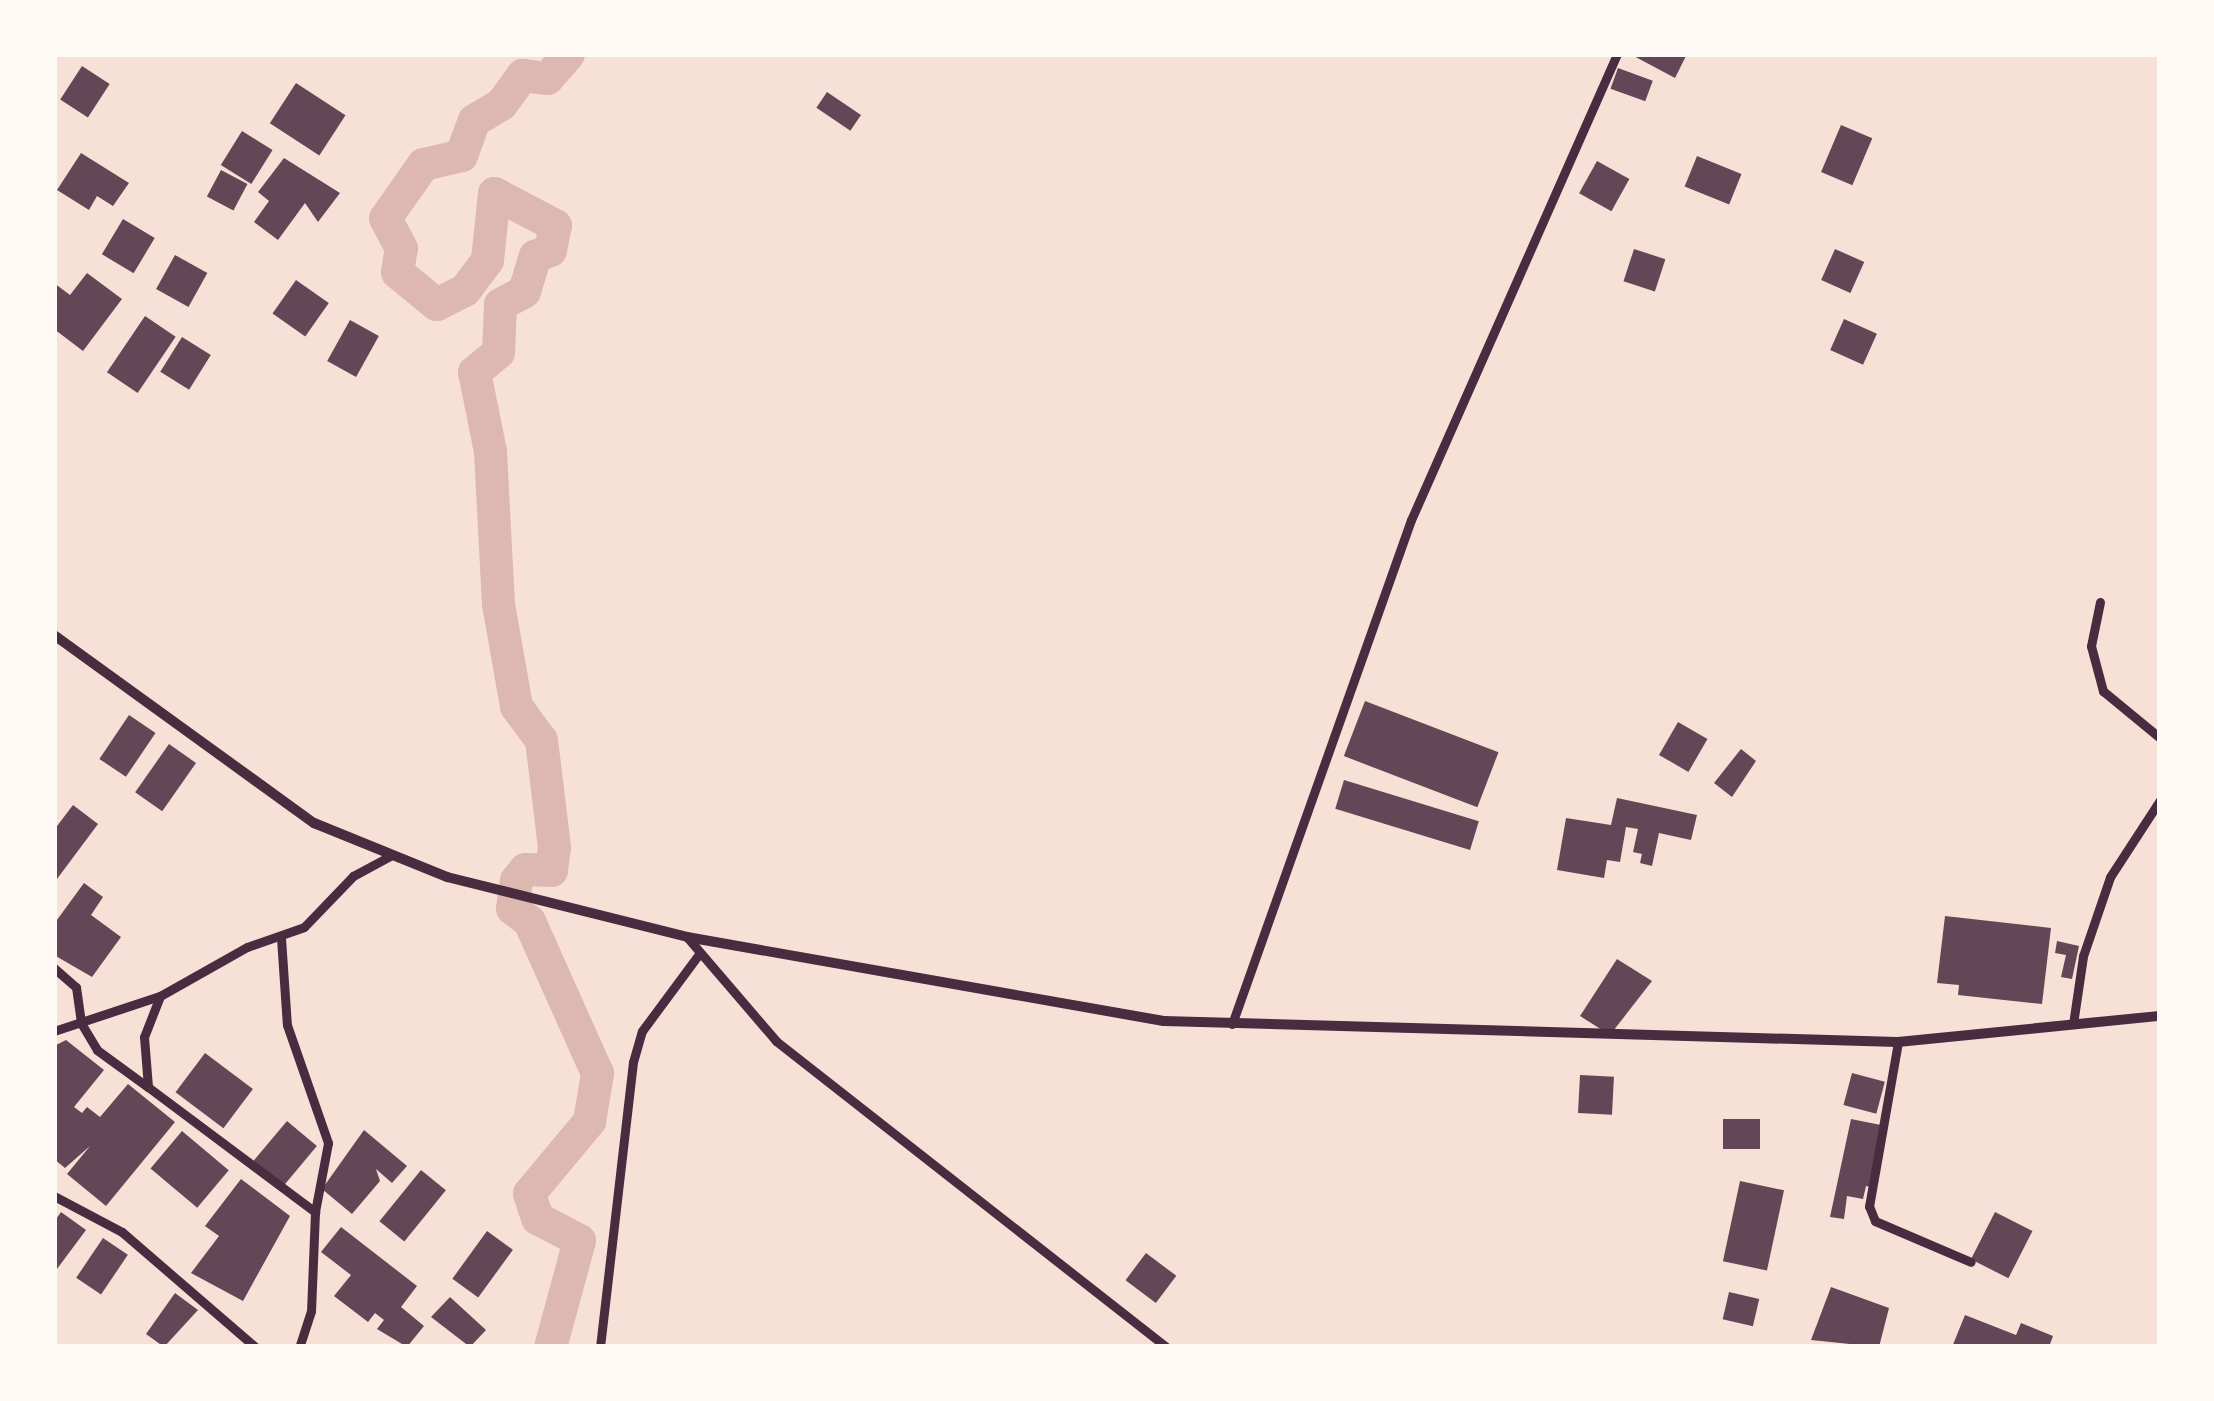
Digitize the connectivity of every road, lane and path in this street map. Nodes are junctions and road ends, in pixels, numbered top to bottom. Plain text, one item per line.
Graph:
1 (1617, 54) edge
2 (2100, 602) dead end
3 (54, 635) edge
4 (2160, 738) edge
5 (2160, 800) edge
6 (392, 855) junction
7 (686, 937) junction
8 (281, 938) junction
9 (699, 954) junction
10 (54, 968) edge
11 (160, 996) junction
12 (2160, 1016) edge
13 (81, 1023) junction
14 (1232, 1024) junction
15 (2073, 1024) junction
16 (54, 1031) edge
17 (1898, 1042) junction
18 (148, 1087) junction
19 (54, 1196) edge
20 (315, 1212) junction
21 (1971, 1262) dead end
22 (255, 1347) edge
23 (299, 1347) edge
24 (600, 1347) edge
25 (1166, 1347) edge

1 - 14 street
2 - 4 street
3 - 6 street
5 - 15 street
6 - 7 street
6 - 8 street
7 - 9 street
7 - 14 street
8 - 11 street
8 - 20 street
9 - 24 street
9 - 25 street
10 - 13 street
11 - 13 street
11 - 18 street
12 - 15 street
13 - 16 street
13 - 18 street
14 - 17 street
15 - 17 street
17 - 21 street
18 - 20 street
19 - 22 street
20 - 23 street

